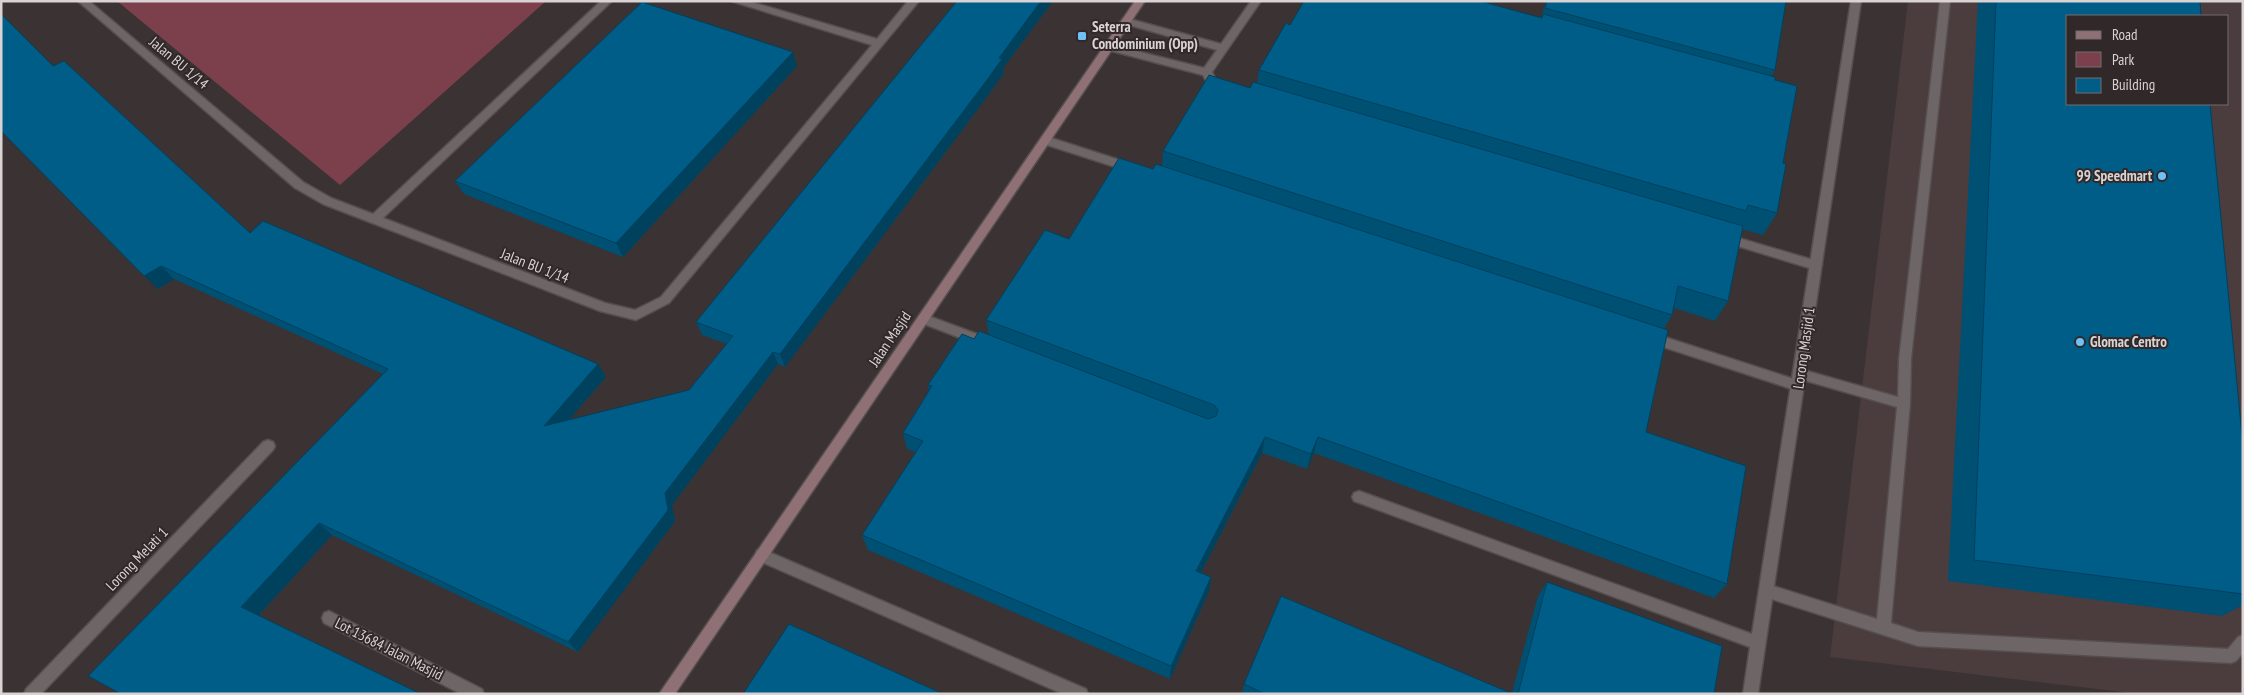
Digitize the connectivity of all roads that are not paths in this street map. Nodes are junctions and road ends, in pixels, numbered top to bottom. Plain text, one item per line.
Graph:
1 (83, 1) edge
2 (607, 1) edge
3 (736, 1) edge
4 (914, 1) edge
5 (1140, 1) edge
6 (1256, 1) edge
7 (1856, 1) edge
8 (1945, 1) edge
9 (1126, 21) junction
10 (878, 43) junction
11 (1108, 47) junction
12 (1224, 48) junction
13 (1207, 72) junction
14 (1235, 93) edge
15 (1045, 140) junction
16 (1139, 171) edge
17 (374, 220) junction
18 (1716, 236) edge
19 (1816, 266) junction
20 (923, 319) junction
21 (1638, 334) edge
22 (1006, 350) edge
23 (1799, 380) junction
24 (1904, 404) junction
25 (268, 446) dead end
26 (1359, 497) dead end
27 (762, 555) junction
28 (1767, 591) junction
29 (329, 618) dead end
30 (1883, 628) junction
31 (2243, 642) edge
32 (1758, 643) junction
33 (31, 694) edge
34 (476, 694) edge
35 (666, 694) edge
36 (1081, 694) edge
37 (1750, 694) edge

1 - 17 street, Jalan BU 1/14
2 - 17 street
3 - 10 street
4 - 10 street, Jalan BU 1/14
5 - 9 street, Jalan Masjid
6 - 12 street
7 - 19 street, Lorong Masjid 1
8 - 24 street
9 - 11 street, Jalan Masjid
9 - 12 street
10 - 17 street, Jalan BU 1/14
11 - 13 street
11 - 15 street, Jalan Masjid
12 - 13 street
13 - 14 street
15 - 16 street
15 - 20 street, Jalan Masjid
18 - 19 street
19 - 23 street, Lorong Masjid 1
20 - 22 street
20 - 27 street, Jalan Masjid
21 - 23 street
23 - 24 street
23 - 28 street, Lorong Masjid 1
24 - 30 street
25 - 33 street, Lorong Melati 1
26 - 32 street
27 - 35 street, Jalan Masjid
27 - 36 street
28 - 30 street
28 - 32 street, Lorong Masjid 1
29 - 34 street, Lot 13684 Jalan Masjid
30 - 31 street
32 - 37 street, Lorong Masjid 1

